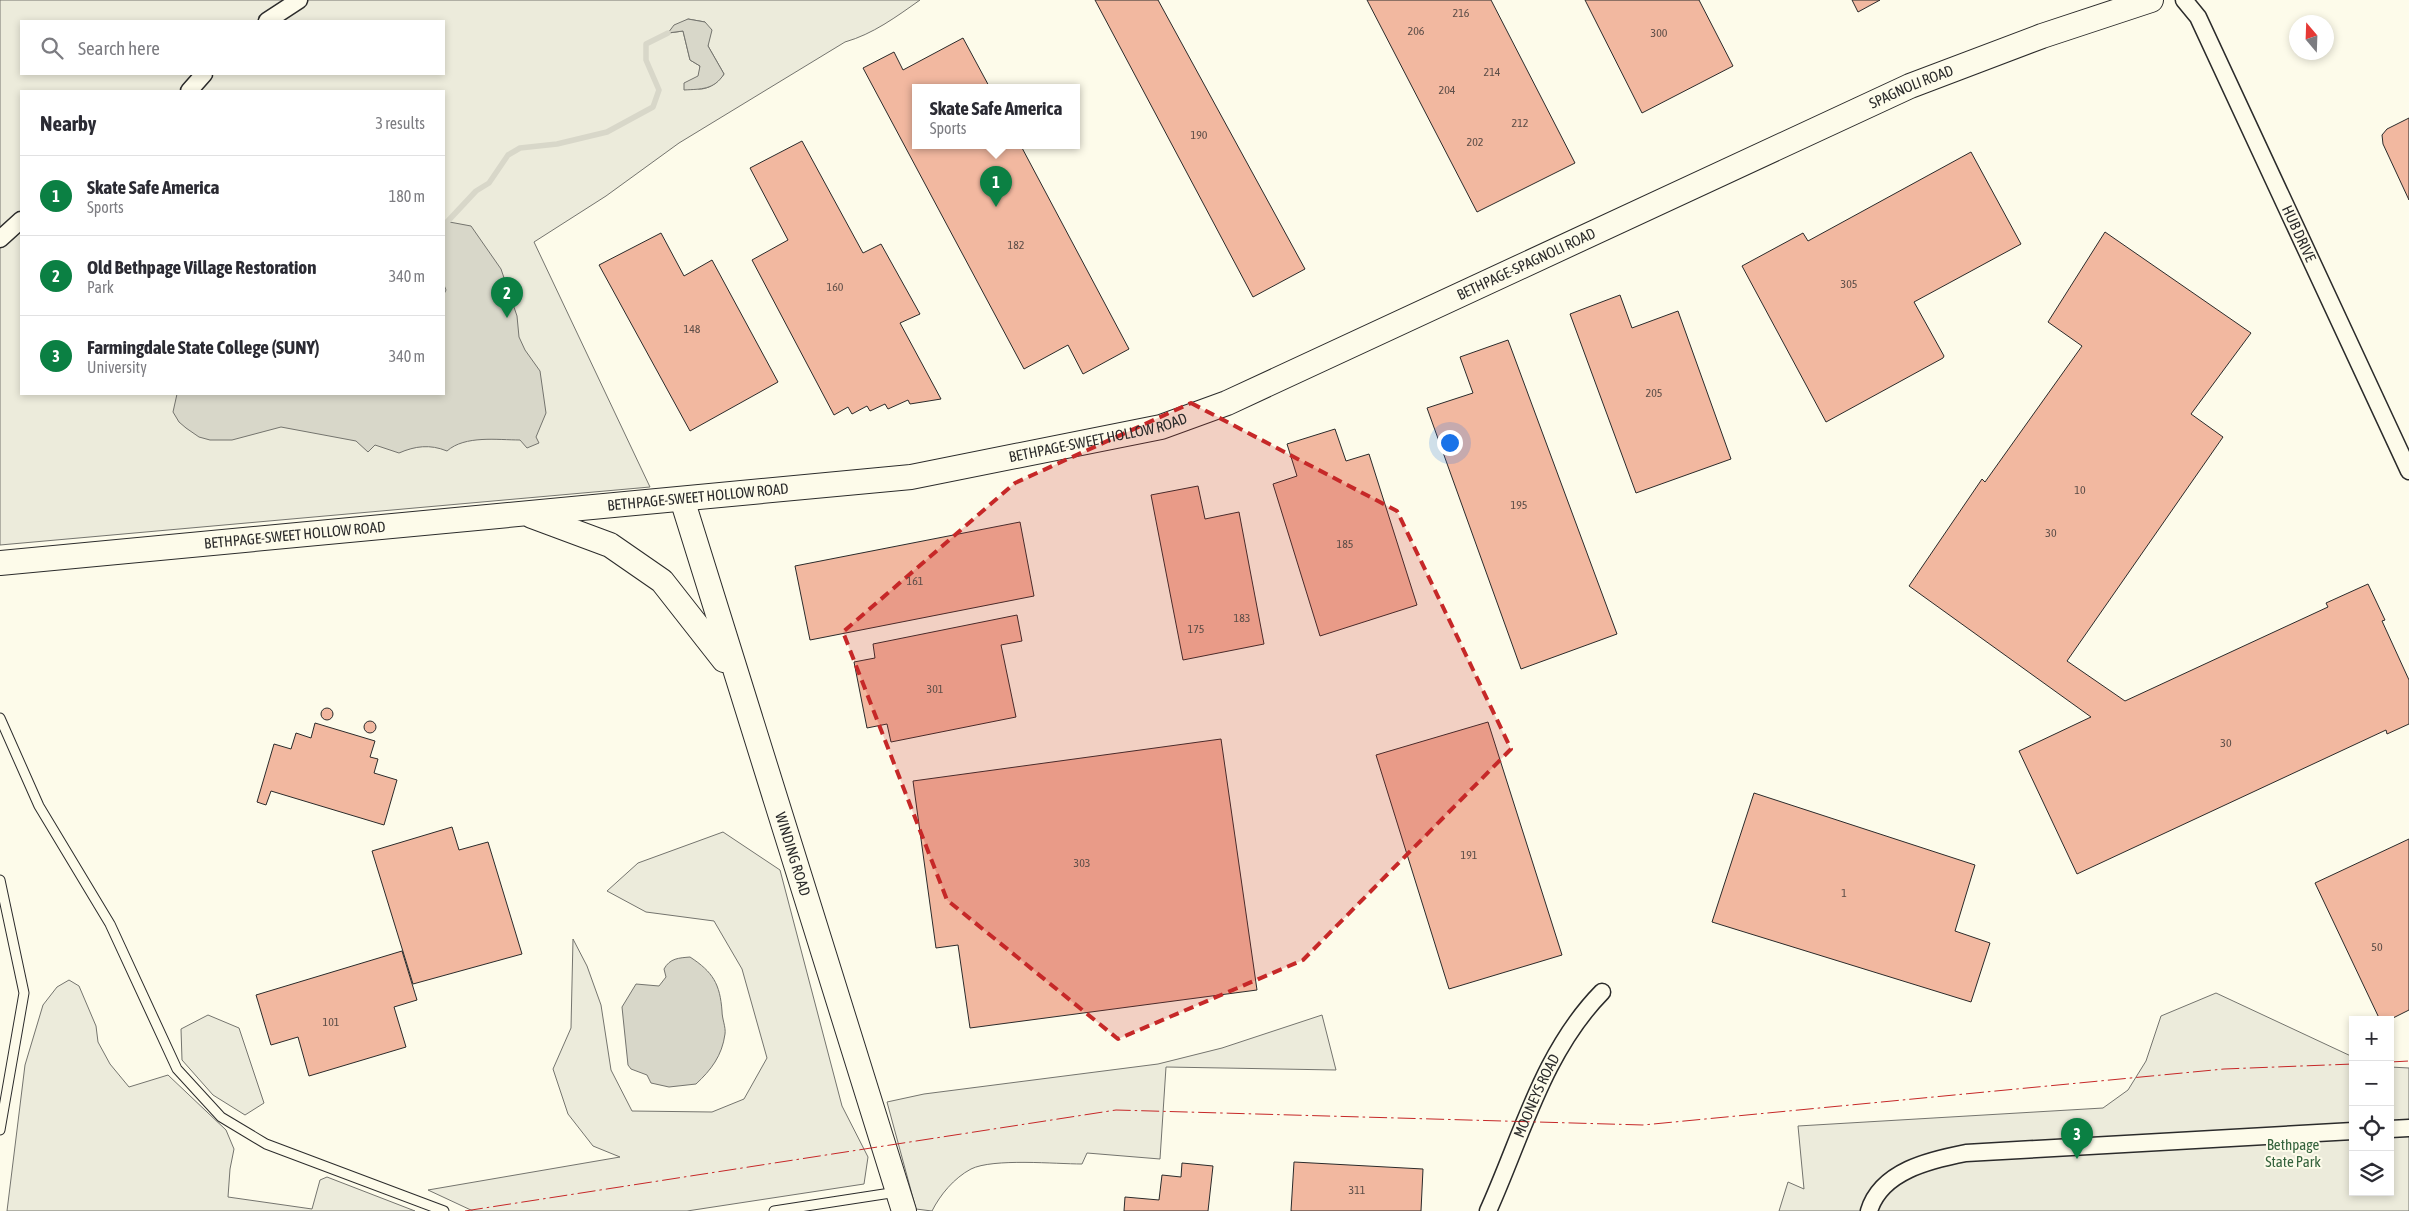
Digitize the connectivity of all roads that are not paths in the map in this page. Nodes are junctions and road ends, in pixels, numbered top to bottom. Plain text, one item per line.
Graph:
1 (299, 0) edge
2 (2152, 0) edge
3 (2184, 0) edge
4 (269, 20) edge
5 (203, 75) edge
6 (190, 90) edge
7 (1678, 193) joint
8 (20, 221) edge
9 (0, 239) edge
10 (1375, 334) joint
11 (2409, 471) edge
12 (682, 499) junction
13 (526, 514) junction
14 (0, 563) edge
15 (736, 677) junction
16 (0, 718) edge
17 (0, 880) edge
18 (1602, 992) dead end
19 (2409, 1128) edge
20 (2394, 1129) edge
21 (0, 1130) edge
22 (2349, 1131) edge
23 (900, 1201) edge
24 (444, 1211) edge
25 (774, 1211) edge
26 (1488, 1211) edge
27 (1869, 1211) edge

1 - 4 street
2 - 7 main road, SPAGNOLI ROAD
3 - 11 street, HUB DRIVE
5 - 6 street
7 - 10 main road, BETHPAGE-SPAGNOLI ROAD
8 - 9 street
10 - 12 main road, BETHPAGE-SWEET HOLLOW ROAD
12 - 13 main road, BETHPAGE-SWEET HOLLOW ROAD
12 - 15 main road, WINDING ROAD
13 - 14 main road, BETHPAGE-SWEET HOLLOW ROAD
13 - 15 main road
15 - 23 main road, WINDING ROAD
16 - 24 lane
17 - 21 lane
18 - 26 street, MOONEYS ROAD
19 - 20 street
22 - 27 street
23 - 25 lane

